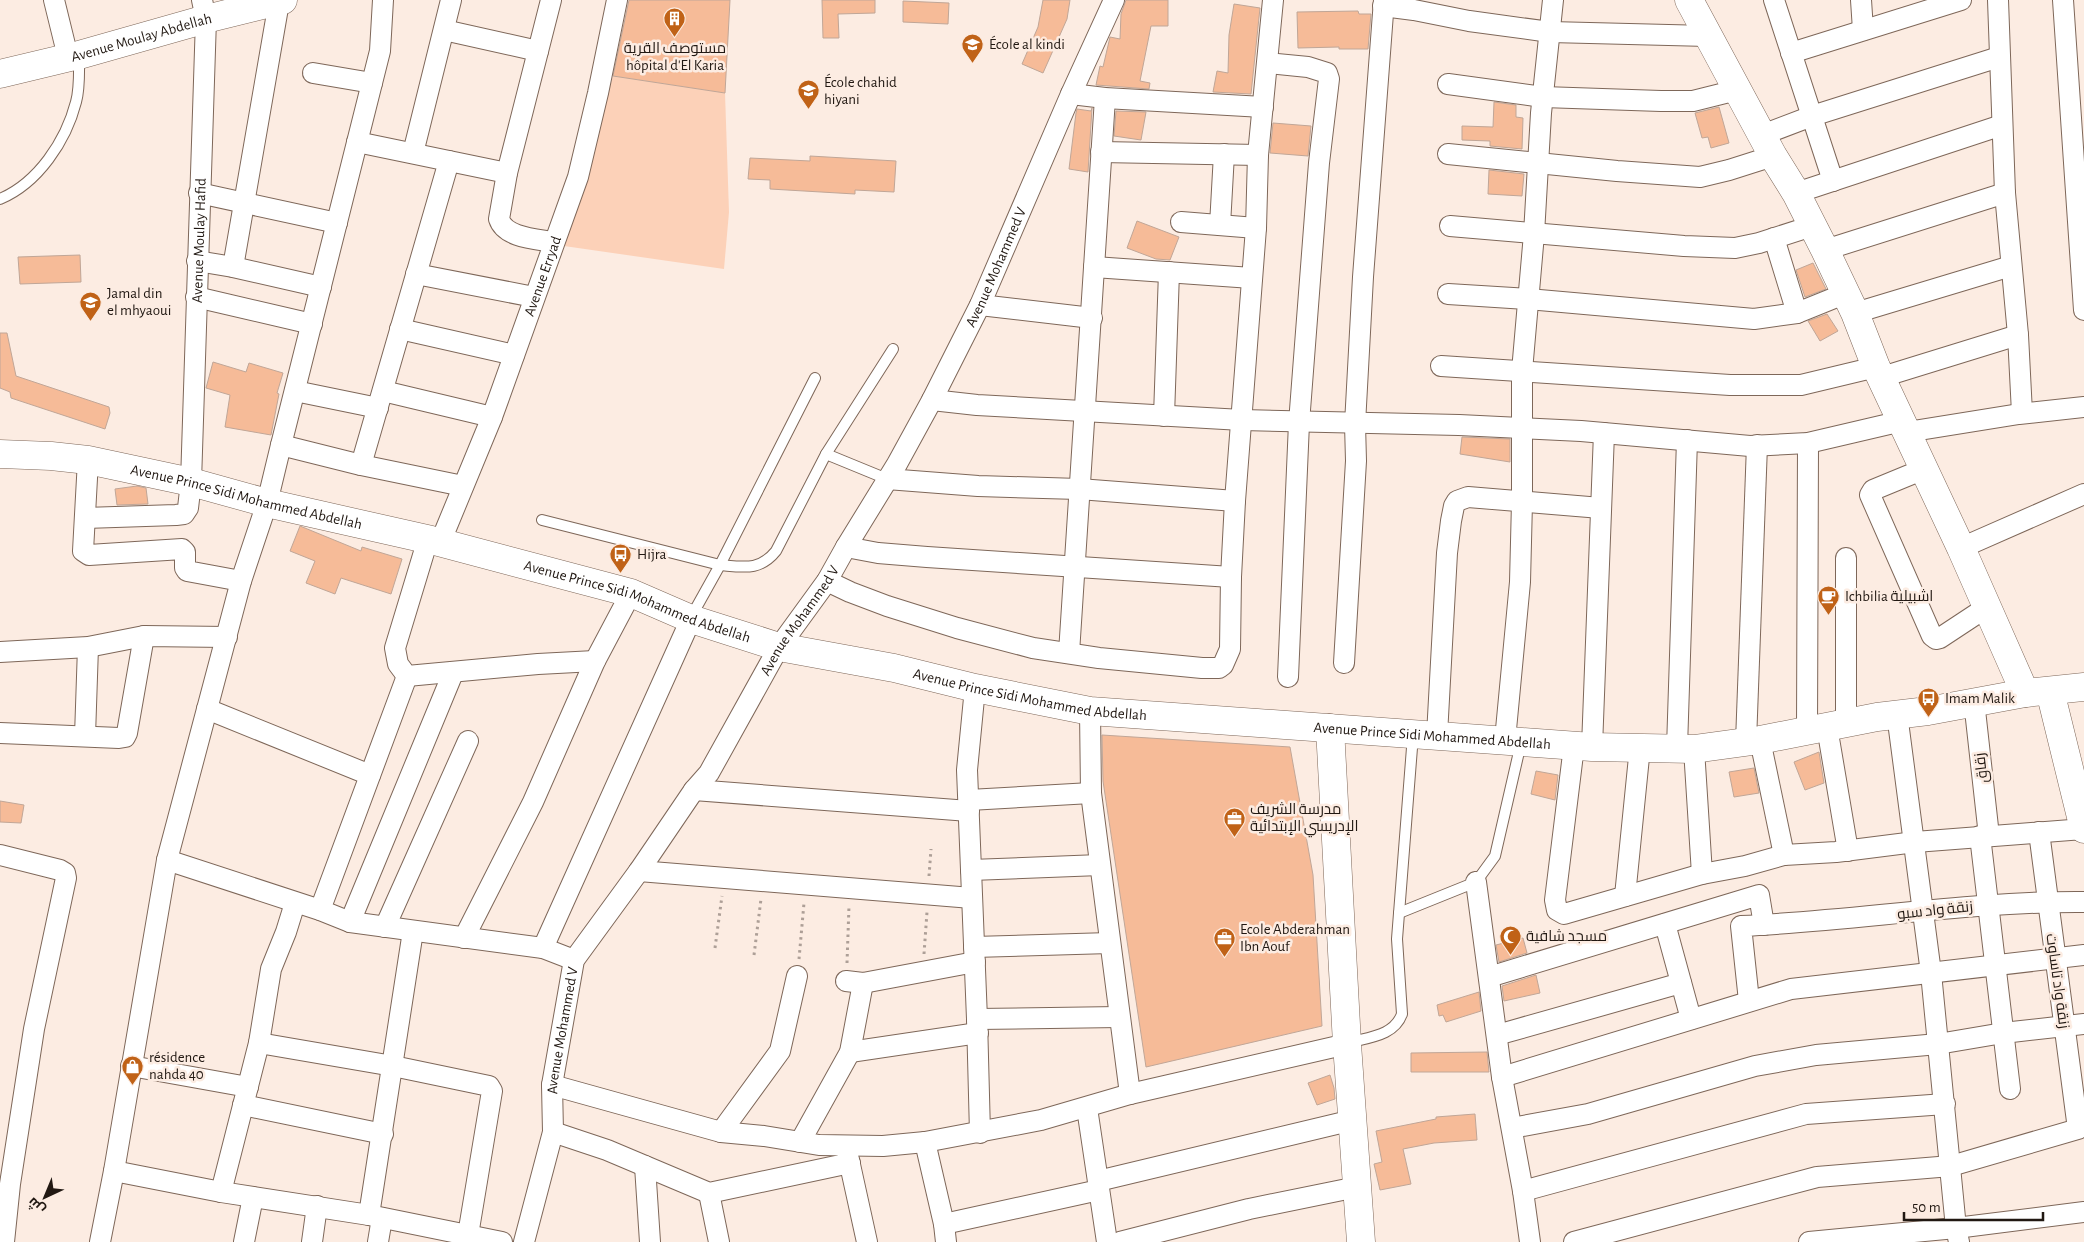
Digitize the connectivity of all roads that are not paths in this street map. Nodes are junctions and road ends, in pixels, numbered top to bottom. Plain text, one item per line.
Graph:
1 (54, 0) edge
2 (382, 0) edge
3 (451, 0) edge
4 (551, 0) edge
5 (617, 0) edge
6 (1114, 0) edge
7 (1273, 0) edge
8 (1553, 0) edge
9 (1689, 0) edge
10 (1774, 0) edge
11 (1861, 0) edge
12 (1961, 0) edge
13 (1998, 0) edge
14 (2063, 0) edge
15 (281, 1) edge
16 (1383, 3) edge
17 (1931, 4) edge
18 (204, 9) edge
19 (444, 30) junction
20 (1863, 30) junction
21 (1550, 32) junction
22 (1708, 36) junction
23 (538, 51) junction
24 (1790, 53) junction
25 (74, 56) junction
26 (1999, 57) junction
27 (1268, 63) junction
28 (313, 73) dead end
29 (0, 74) edge
30 (372, 83) junction
31 (1448, 84) dead end
32 (1737, 90) junction
33 (1071, 94) junction
34 (1543, 97) junction
35 (1105, 98) junction
36 (1264, 107) junction
37 (1812, 116) junction
38 (2002, 125) junction
39 (357, 142) junction
40 (1767, 145) junction
41 (1101, 152) junction
42 (413, 153) junction
43 (1224, 154) junction
44 (1448, 154) dead end
45 (1258, 155) junction
46 (449, 161) junction
47 (1538, 163) junction
48 (507, 173) junction
49 (1833, 180) junction
50 (199, 193) junction
51 (1796, 193) junction
52 (2005, 194) junction
53 (0, 199) edge
54 (244, 202) junction
55 (1181, 222) dead end
56 (337, 223) junction
57 (1220, 225) junction
58 (1450, 226) dead end
59 (1812, 226) junction
60 (1256, 228) junction
61 (1534, 234) junction
62 (1774, 238) junction
63 (553, 242) junction
64 (1825, 250) junction
65 (197, 261) junction
66 (2011, 266) junction
67 (233, 267) junction
68 (1094, 267) junction
69 (1169, 272) junction
70 (416, 274) junction
71 (1252, 278) junction
72 (321, 287) junction
73 (1448, 294) dead end
74 (196, 297) junction
75 (534, 297) junction
76 (1528, 299) junction
77 (1850, 303) junction
78 (980, 305) junction
79 (2084, 310) edge
80 (1797, 313) junction
81 (1092, 318) junction
82 (312, 324) junction
83 (400, 329) junction
84 (2018, 335) junction
85 (893, 349) dead end
86 (514, 355) junction
87 (1441, 366) dead end
88 (1522, 371) junction
89 (1879, 372) junction
90 (815, 378) dead end
91 (295, 392) junction
92 (380, 400) junction
93 (932, 400) junction
94 (2084, 407) edge
95 (1084, 411) junction
96 (2022, 413) junction
97 (1164, 416) junction
98 (492, 417) junction
99 (1242, 420) junction
100 (1299, 423) junction
101 (1355, 424) junction
102 (1905, 427) junction
103 (1522, 428) junction
104 (1604, 433) junction
105 (1687, 440) junction
106 (1808, 443) junction
107 (281, 445) junction
108 (1757, 446) junction
109 (0, 454) edge
110 (826, 454) junction
111 (88, 460) junction
112 (361, 465) junction
113 (1924, 470) junction
114 (887, 479) junction
115 (191, 482) junction
116 (463, 486) junction
117 (1079, 489) junction
118 (2084, 494) edge
119 (1235, 501) junction
120 (1522, 502) junction
121 (267, 503) junction
122 (1601, 508) junction
123 (85, 518) junction
124 (542, 520) dead end
125 (434, 541) junction
126 (846, 547) junction
127 (1961, 548) junction
128 (1846, 558) dead end
129 (720, 565) junction
130 (1074, 567) junction
131 (1231, 577) junction
132 (241, 580) junction
133 (828, 581) junction
134 (631, 593) junction
135 (1987, 607) junction
136 (691, 618) junction
137 (144, 636) junction
138 (227, 637) junction
139 (88, 647) junction
140 (779, 647) junction
141 (0, 652) edge
142 (1069, 653) junction
143 (595, 661) junction
144 (1344, 663) dead end
145 (453, 673) junction
146 (407, 676) junction
147 (1288, 677) dead end
148 (2062, 687) edge
149 (975, 688) junction
150 (1974, 701) junction
151 (208, 709) junction
152 (1090, 711) junction
153 (1897, 714) junction
154 (1826, 727) junction
155 (1330, 728) junction
156 (0, 733) edge
157 (1425, 735) junction
158 (85, 736) junction
159 (468, 741) dead end
160 (1513, 741) junction
161 (1753, 741) junction
162 (1583, 746) junction
163 (1640, 747) junction
164 (1686, 748) junction
165 (370, 775) junction
166 (694, 790) junction
167 (1091, 793) junction
168 (969, 806) junction
169 (2084, 829) edge
170 (2039, 832) junction
171 (1984, 836) junction
172 (1915, 842) junction
173 (1848, 851) junction
174 (1784, 855) junction
175 (1, 859) edge
176 (167, 860) junction
177 (1100, 865) junction
178 (971, 870) junction
179 (639, 871) junction
180 (1702, 874) junction
181 (1476, 882) junction
182 (1625, 896) junction
183 (972, 898) junction
184 (2048, 902) junction
185 (2084, 902) edge
186 (295, 903) junction
187 (1988, 904) junction
188 (320, 910) junction
189 (1923, 911) junction
190 (1399, 913) junction
191 (350, 922) junction
192 (1665, 924) junction
193 (1764, 925) junction
194 (386, 927) junction
195 (413, 931) junction
196 (464, 938) junction
197 (1110, 943) junction
198 (543, 948) junction
199 (975, 954) junction
200 (2084, 955) edge
201 (2055, 959) junction
202 (574, 960) junction
203 (1995, 964) junction
204 (1931, 974) junction
205 (797, 976) road end
206 (1489, 977) junction
207 (1681, 983) junction
208 (1749, 1001) junction
209 (1119, 1017) junction
210 (1691, 1019) junction
211 (2084, 1024) edge
212 (978, 1026) junction
213 (2064, 1026) junction
214 (2003, 1033) junction
215 (1497, 1036) junction
216 (259, 1043) junction
217 (1347, 1044) junction
218 (1938, 1044) junction
219 (850, 1052) junction
220 (131, 1066) junction
221 (393, 1066) junction
222 (1502, 1077) junction
223 (552, 1085) junction
224 (2010, 1089) dead end
225 (1130, 1094) junction
226 (245, 1096) junction
227 (1945, 1104) junction
228 (1087, 1108) junction
229 (1353, 1120) junction
230 (1512, 1128) junction
231 (553, 1132) junction
232 (721, 1132) junction
233 (980, 1133) junction
234 (383, 1134) junction
235 (800, 1142) junction
236 (925, 1142) junction
237 (848, 1155) junction
238 (644, 1166) junction
239 (1951, 1166) junction
240 (114, 1171) junction
241 (1098, 1185) junction
242 (1357, 1187) junction
243 (1523, 1191) junction
244 (221, 1192) junction
245 (709, 1193) junction
246 (253, 1197) junction
247 (317, 1206) junction
248 (2084, 1212) edge
249 (375, 1217) junction
250 (945, 1233) edge
251 (468, 1235) junction
252 (1958, 1235) edge
253 (4, 1242) edge
254 (100, 1242) edge
255 (244, 1242) edge
256 (312, 1242) edge
257 (378, 1242) edge
258 (502, 1242) edge
259 (524, 1242) edge
260 (650, 1242) edge
261 (719, 1242) edge
262 (867, 1242) edge
263 (1107, 1242) edge
264 (1120, 1242) edge
265 (1361, 1242) edge
266 (1530, 1242) edge
267 (1574, 1242) edge
268 (1808, 1242) edge

1 - 25 street
2 - 30 street
3 - 19 street
4 - 23 street
5 - 63 street, Avenue Erryad
6 - 33 street, Avenue Mohammed V
7 - 27 street
8 - 21 street
9 - 22 street
10 - 24 street
11 - 20 street
12 - 17 street
13 - 26 street
14 - 79 street
15 - 18 street, Avenue Moulay Abdellah
15 - 54 street
16 - 21 street
16 - 101 street
17 - 20 street
18 - 25 street, Avenue Moulay Abdellah
18 - 50 street, Avenue Moulay Hafid
19 - 23 street
19 - 42 street
20 - 24 street
21 - 22 street
21 - 34 street
22 - 32 street
23 - 48 street
24 - 37 street
25 - 29 street, Avenue Moulay Abdellah
25 - 53 lane
26 - 37 street
26 - 38 street
27 - 36 street
27 - 100 street
28 - 30 street
30 - 39 street
31 - 34 street
32 - 34 street
32 - 40 street
33 - 35 street
33 - 78 street, Avenue Mohammed V
34 - 47 street
35 - 36 street
35 - 41 street
36 - 45 street
37 - 40 street
37 - 49 street
38 - 49 street
38 - 52 street
39 - 42 street
39 - 56 street
40 - 47 street
40 - 51 street
41 - 43 street
41 - 68 street
42 - 46 street
43 - 45 street
43 - 57 street
44 - 47 street
45 - 60 street
46 - 48 street
46 - 70 street
47 - 61 street
48 - 63 street
49 - 51 street
50 - 54 street
50 - 65 street, Avenue Moulay Hafid
51 - 59 street
52 - 64 street
52 - 66 street
54 - 56 street
54 - 67 street
55 - 57 street
56 - 72 street
57 - 60 street
58 - 61 street
59 - 62 street
59 - 64 street
60 - 71 street
61 - 62 street
61 - 76 street
62 - 80 street
63 - 75 street, Avenue Erryad
64 - 77 street
65 - 67 street
65 - 74 street, Avenue Moulay Hafid
66 - 77 street
66 - 84 street
67 - 72 street
68 - 69 street
68 - 81 street
69 - 71 street
69 - 97 street
70 - 75 street
70 - 83 street
71 - 99 street
72 - 82 street
73 - 76 street
74 - 82 street
74 - 115 street, Avenue Moulay Hafid
75 - 86 street, Avenue Erryad
76 - 80 street
76 - 88 street
77 - 80 street
77 - 89 street
78 - 81 street
78 - 93 street, Avenue Mohammed V
81 - 95 street
82 - 91 street
83 - 86 street
83 - 92 street
84 - 89 street
84 - 96 street
85 - 110 lane
86 - 98 street, Avenue Erryad
87 - 88 street
88 - 89 street
88 - 103 street
89 - 102 street
90 - 129 lane
91 - 92 street
91 - 107 street
92 - 98 street
92 - 112 street
93 - 95 street
93 - 114 street, Avenue Mohammed V
94 - 96 street
95 - 97 street
95 - 117 street
96 - 102 street
97 - 99 street
98 - 116 street, Avenue Erryad
99 - 100 street
99 - 119 street
100 - 101 street
100 - 147 street
101 - 103 street
101 - 144 street
102 - 106 street
102 - 113 street
103 - 104 street
103 - 120 street
104 - 105 street
104 - 122 street
105 - 108 street
105 - 164 street
106 - 108 street
106 - 154 street
107 - 112 street
107 - 121 street
108 - 161 street
109 - 111 street, Avenue Prince Sidi Mohammed Abdellah
110 - 114 lane
110 - 129 lane
111 - 115 street, Avenue Prince Sidi Mohammed Abdellah
111 - 123 street
112 - 116 street
113 - 127 street
113 - 135 street
114 - 117 street
114 - 126 street, Avenue Mohammed V
115 - 121 street, Avenue Prince Sidi Mohammed Abdellah
115 - 123 street, Avenue Moulay Hafid
116 - 125 street, Avenue Erryad
117 - 119 street
117 - 130 street
118 - 127 street
119 - 131 street
120 - 122 street
120 - 157 street
120 - 160 street
121 - 125 street, Avenue Prince Sidi Mohammed Abdellah
121 - 132 street
122 - 162 street
123 - 132 street
124 - 129 lane
125 - 134 street, Avenue Prince Sidi Mohammed Abdellah
125 - 146 street, Avenue Erryad
126 - 130 street
126 - 133 street, Avenue Mohammed V
127 - 135 street
128 - 154 street
129 - 136 lane
130 - 131 street
130 - 142 street
131 - 142 street
132 - 138 street
133 - 140 street, Avenue Mohammed V
133 - 142 street
134 - 136 street, Avenue Prince Sidi Mohammed Abdellah
134 - 143 street
135 - 148 street
136 - 140 street, Avenue Prince Sidi Mohammed Abdellah
136 - 198 street
137 - 138 street
137 - 139 street
137 - 158 street
138 - 151 street
139 - 141 street
139 - 158 street
140 - 149 street, Avenue Prince Sidi Mohammed Abdellah
140 - 166 street, Avenue Mohammed V
143 - 145 street
143 - 196 street
145 - 146 street
145 - 191 street
146 - 165 street
148 - 150 street, Avenue Prince Sidi Mohammed Abdellah
148 - 169 street
149 - 152 street, Avenue Prince Sidi Mohammed Abdellah
149 - 168 street
150 - 153 street, Avenue Prince Sidi Mohammed Abdellah
150 - 171 street, زقاق
151 - 165 street
151 - 176 street
152 - 155 street, Avenue Prince Sidi Mohammed Abdellah
152 - 167 street
153 - 154 street, Avenue Prince Sidi Mohammed Abdellah
153 - 172 street
154 - 161 street, Avenue Prince Sidi Mohammed Abdellah
154 - 173 street
155 - 157 street, Avenue Prince Sidi Mohammed Abdellah
155 - 217 street
156 - 158 street
157 - 160 street, Avenue Prince Sidi Mohammed Abdellah
157 - 190 lane
159 - 194 street
160 - 162 street, Avenue Prince Sidi Mohammed Abdellah
160 - 181 lane
161 - 164 street, Avenue Prince Sidi Mohammed Abdellah
161 - 174 street
162 - 163 street, Avenue Prince Sidi Mohammed Abdellah
162 - 182 street
163 - 164 street, Avenue Prince Sidi Mohammed Abdellah
163 - 182 street
164 - 180 street
165 - 188 street
166 - 168 street
166 - 179 street, Avenue Mohammed V
167 - 168 street
167 - 177 street
168 - 178 street
169 - 170 street
170 - 171 street
170 - 184 street, زنقة واد تاساوت
171 - 172 street
171 - 187 street, زقاق
172 - 173 street
172 - 189 street
173 - 174 street
174 - 180 street
175 - 253 street
176 - 186 street
176 - 220 street
177 - 178 street
177 - 197 street
178 - 183 street
179 - 183 street
179 - 202 street, Avenue Mohammed V
180 - 182 street
181 - 190 lane
181 - 206 street
183 - 199 street
184 - 185 street, زنقة واد سبو
184 - 187 street, زنقة واد سبو
184 - 201 street, زنقة واد تاساوت
186 - 188 street
186 - 216 street
187 - 189 street, زنقة واد سبو
187 - 203 street, زقاق
188 - 191 street
189 - 193 street, زنقة واد سبو
189 - 204 street
190 - 217 lane
191 - 194 street
192 - 193 street
192 - 206 street
192 - 207 street
193 - 208 street, زنقة واد سبو
194 - 195 street
195 - 196 street
195 - 221 street
196 - 198 street
197 - 199 street
197 - 209 street
198 - 202 street
199 - 212 street
199 - 219 street
200 - 201 street
201 - 203 street
201 - 213 street, زنقة واد تاساوت
202 - 223 street, Avenue Mohammed V
203 - 204 street
203 - 214 street, زقاق
204 - 208 street
204 - 218 street
205 - 232 street
206 - 215 street
207 - 210 street
207 - 215 street
208 - 210 street
209 - 212 street
209 - 225 street
210 - 222 street
211 - 213 street
212 - 219 street
212 - 233 street
213 - 214 street
213 - 239 street, زنقة واد تاساوت
214 - 218 street
214 - 224 street, زقاق
215 - 222 street
216 - 221 street
216 - 226 street
217 - 225 street
217 - 229 street
218 - 227 street
218 - 230 street
219 - 235 street
220 - 226 street
220 - 240 street
221 - 234 street
221 - 251 street
222 - 230 street
223 - 231 street, Avenue Mohammed V
223 - 232 street
225 - 228 street
226 - 234 street
226 - 244 street
227 - 239 street
227 - 243 street
228 - 233 street
228 - 241 street
229 - 241 street
229 - 242 street
230 - 243 street
231 - 238 street
231 - 259 street, Avenue Mohammed V
232 - 235 street
233 - 236 street
234 - 249 street
235 - 237 street
236 - 237 street
236 - 250 street
237 - 245 street
237 - 262 street
238 - 245 street
238 - 260 street
239 - 252 street
239 - 267 street
240 - 244 street
240 - 254 street
241 - 250 street
241 - 263 street
242 - 264 street
242 - 265 street
243 - 266 street
244 - 246 street
245 - 261 street
246 - 247 street
246 - 255 street
247 - 249 street
247 - 256 street
248 - 252 street
249 - 251 street
249 - 257 street
251 - 258 street
252 - 268 street

